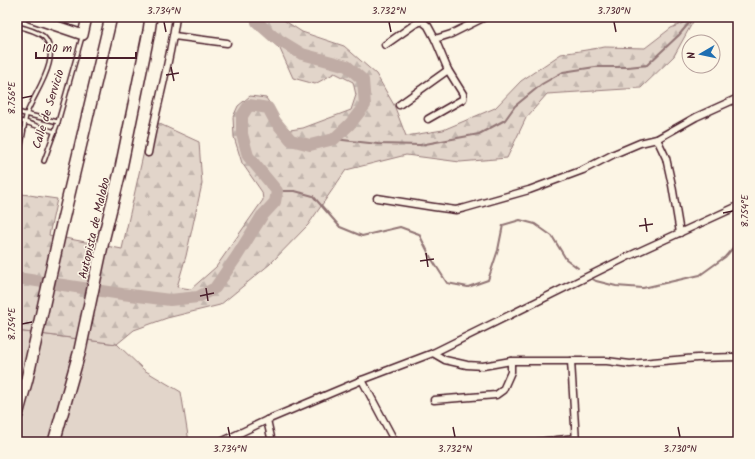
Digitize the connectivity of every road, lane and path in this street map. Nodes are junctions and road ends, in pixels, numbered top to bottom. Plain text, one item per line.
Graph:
1 (30, 17) edge
2 (87, 17) edge
3 (111, 17) edge
4 (150, 17) edge
5 (176, 17) edge
6 (485, 17) edge
7 (17, 26) edge
8 (83, 35) junction
9 (174, 36) junction
10 (435, 39) junction
11 (227, 43) dead end
12 (385, 45) dead end
13 (448, 70) junction
14 (738, 98) edge
15 (399, 104) dead end
16 (17, 112) edge
17 (26, 114) junction
18 (428, 120) dead end
19 (17, 121) edge
20 (25, 122) junction
21 (58, 122) junction
22 (55, 132) junction
23 (657, 139) junction
24 (148, 153) dead end
25 (44, 162) dead end
26 (17, 164) edge
27 (377, 198) dead end
28 (738, 206) edge
29 (680, 233) junction
30 (433, 353) junction
31 (738, 357) edge
32 (511, 361) junction
33 (571, 361) junction
34 (362, 380) junction
35 (434, 400) dead end
36 (17, 415) edge
37 (267, 420) junction
38 (576, 440) edge
39 (54, 442) edge
40 (221, 442) edge
41 (272, 442) edge
42 (395, 442) edge
43 (538, 442) edge

1 - 8 street
2 - 8 street, Calle de Servicio
3 - 36 highway
4 - 39 highway, Autopista de Malabo
5 - 9 street
6 - 10 street
7 - 17 lane
8 - 21 lane, Calle de Servicio
9 - 11 street
9 - 24 street
10 - 12 street
10 - 13 street
13 - 15 street
13 - 18 street
14 - 23 street
16 - 17 lane
17 - 20 lane
17 - 21 lane
19 - 20 lane
20 - 22 lane
20 - 26 lane
21 - 22 lane, Calle de Servicio
22 - 25 lane, Calle de Servicio
23 - 27 street
23 - 29 street
28 - 29 street
29 - 30 street
30 - 32 street
30 - 34 street
31 - 33 street
32 - 33 street
32 - 35 street
33 - 38 street
34 - 37 street
34 - 42 street
37 - 40 street
37 - 41 street
38 - 43 street

